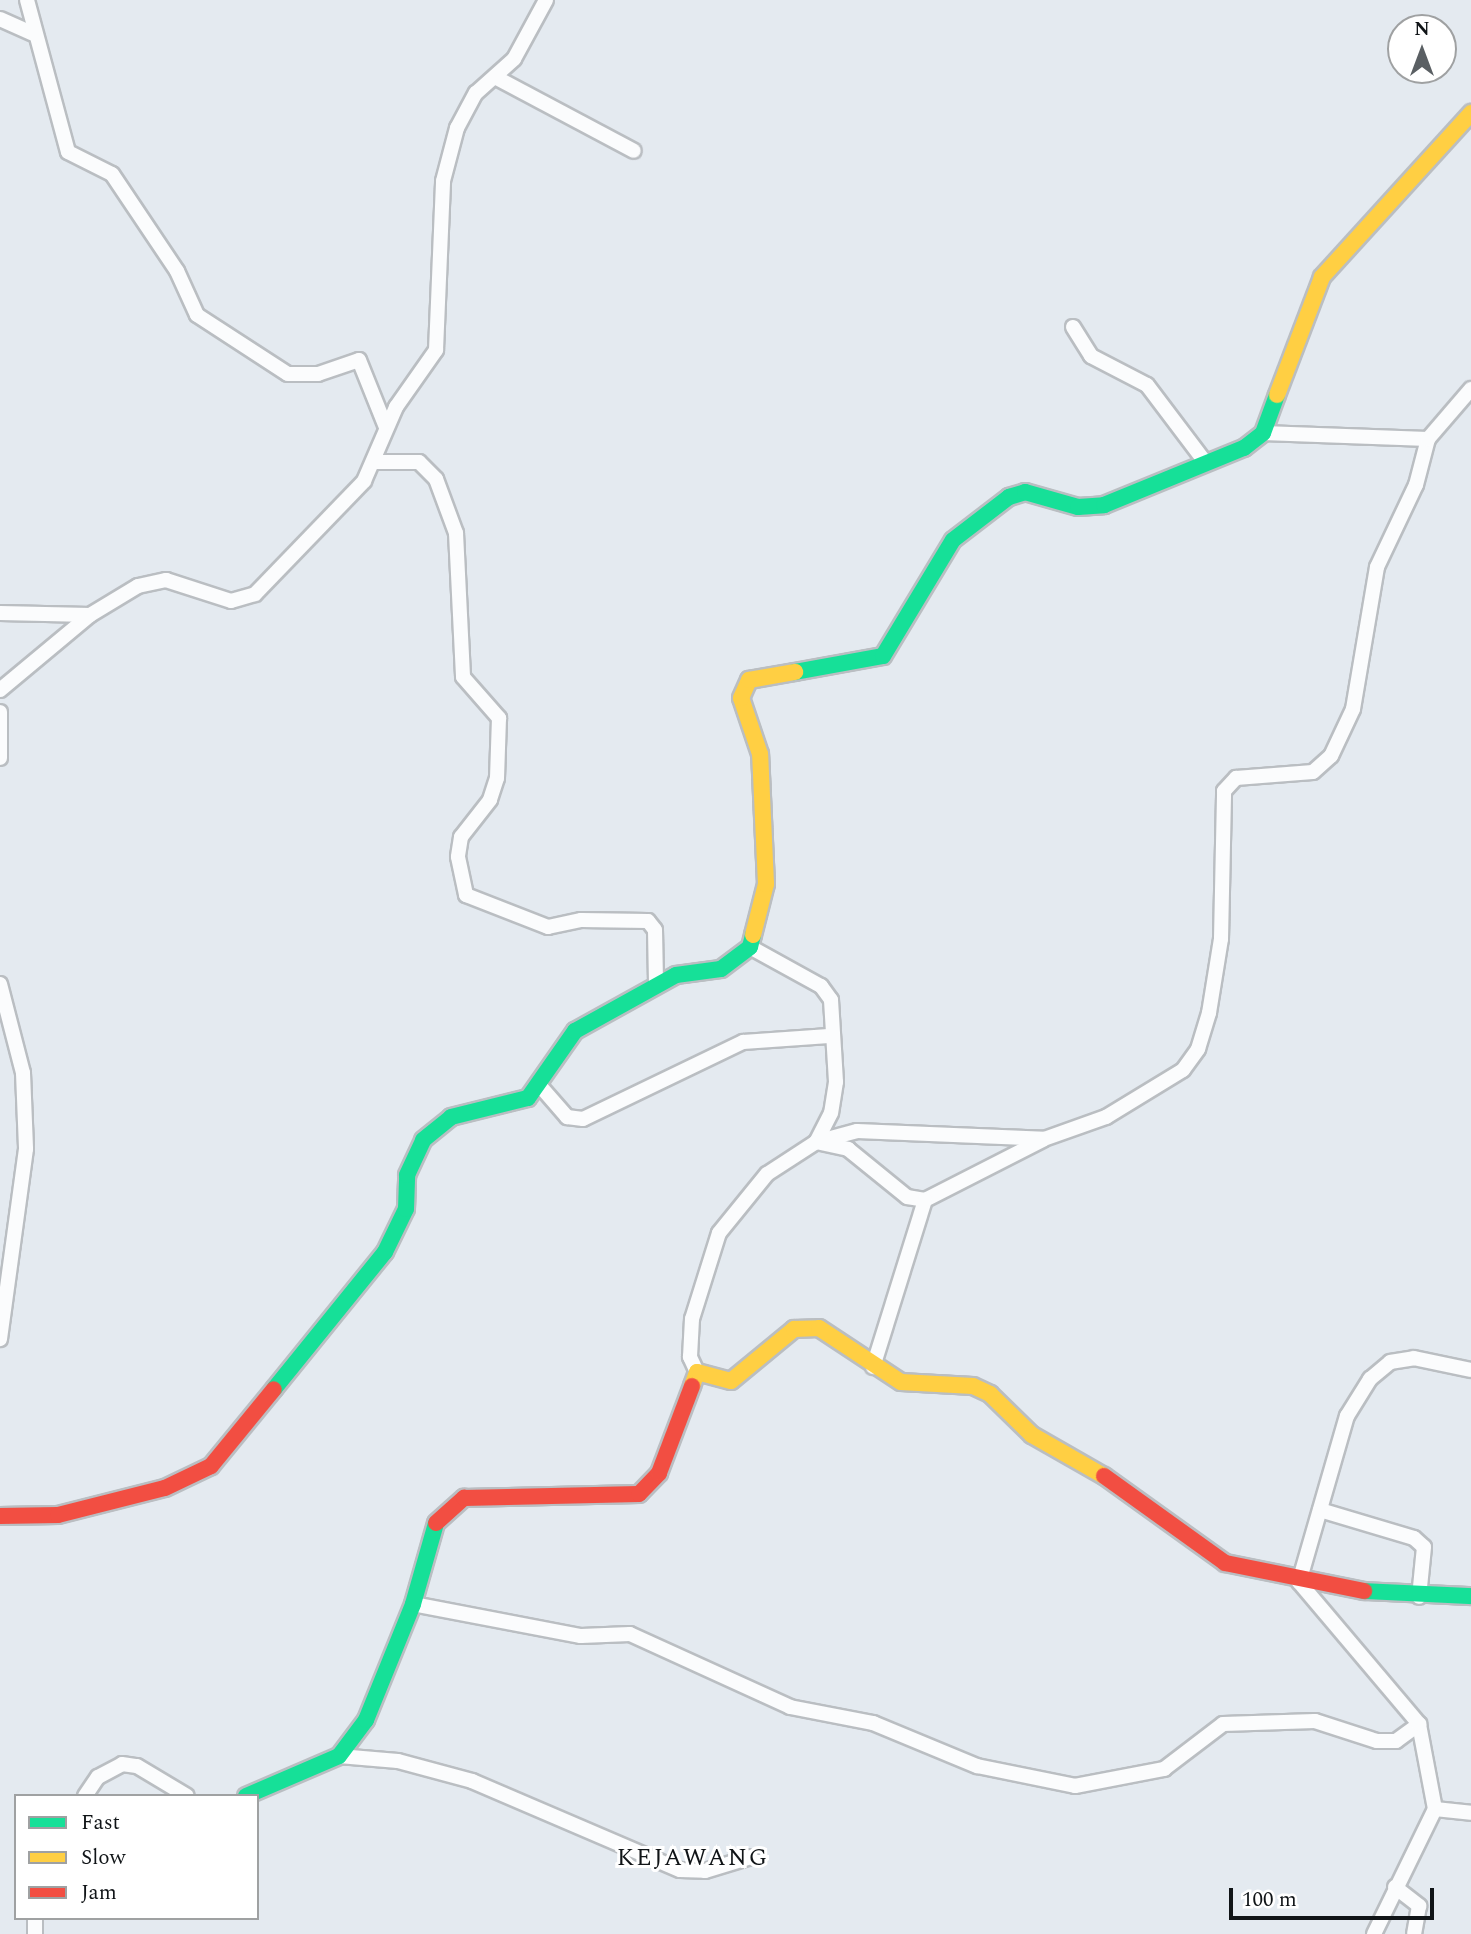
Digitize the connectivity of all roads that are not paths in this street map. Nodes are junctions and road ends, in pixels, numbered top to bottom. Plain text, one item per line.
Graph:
1 (27, 0) edge
2 (546, 0) edge
3 (0, 19) edge
4 (32, 33) junction
5 (495, 77) junction
6 (1471, 113) edge
7 (634, 151) dead end
8 (1073, 327) dead end
9 (1471, 389) edge
10 (386, 427) junction
11 (1270, 435) junction
12 (1428, 439) junction
13 (373, 462) junction
14 (1206, 463) junction
15 (0, 613) edge
16 (90, 615) junction
17 (0, 690) edge
18 (0, 712) edge
19 (0, 758) edge
20 (750, 947) junction
21 (656, 982) junction
22 (0, 984) edge
23 (829, 1036) junction
24 (541, 1087) junction
25 (1044, 1139) junction
26 (816, 1142) junction
27 (925, 1200) junction
28 (0, 1339) edge
29 (873, 1367) junction
30 (1471, 1370) edge
31 (697, 1372) junction
32 (1320, 1510) junction
33 (0, 1516) edge
34 (1299, 1582) junction
35 (1471, 1596) edge
36 (1419, 1597) junction
37 (413, 1604) junction
38 (1419, 1724) junction
39 (339, 1756) junction
40 (86, 1794) edge
41 (184, 1794) edge
42 (251, 1794) edge
43 (1435, 1809) junction
44 (1471, 1813) edge
45 (751, 1857) dead end
46 (1395, 1887) junction
47 (1374, 1934) edge
48 (1414, 1934) edge

1 - 4 street
2 - 5 street
3 - 4 street
4 - 10 street
5 - 7 street
5 - 10 street
6 - 11 street
8 - 14 street
9 - 12 street
10 - 13 street
11 - 12 street
11 - 14 street
12 - 25 street
13 - 16 street
13 - 21 street
14 - 20 street
15 - 16 street
16 - 17 street
18 - 19 street
20 - 21 street
20 - 23 street
21 - 24 street
22 - 28 street
23 - 24 street
23 - 26 street
24 - 33 street
25 - 26 street
25 - 27 street
26 - 27 street
26 - 31 street
27 - 29 street
29 - 31 street
29 - 34 street
30 - 32 street
31 - 37 street
32 - 34 street
32 - 36 street
34 - 36 street
34 - 38 street
35 - 36 street
37 - 38 street
37 - 39 street
38 - 43 street
39 - 42 street
39 - 45 street
40 - 41 street
43 - 44 street
43 - 46 street
46 - 47 street
46 - 48 street

